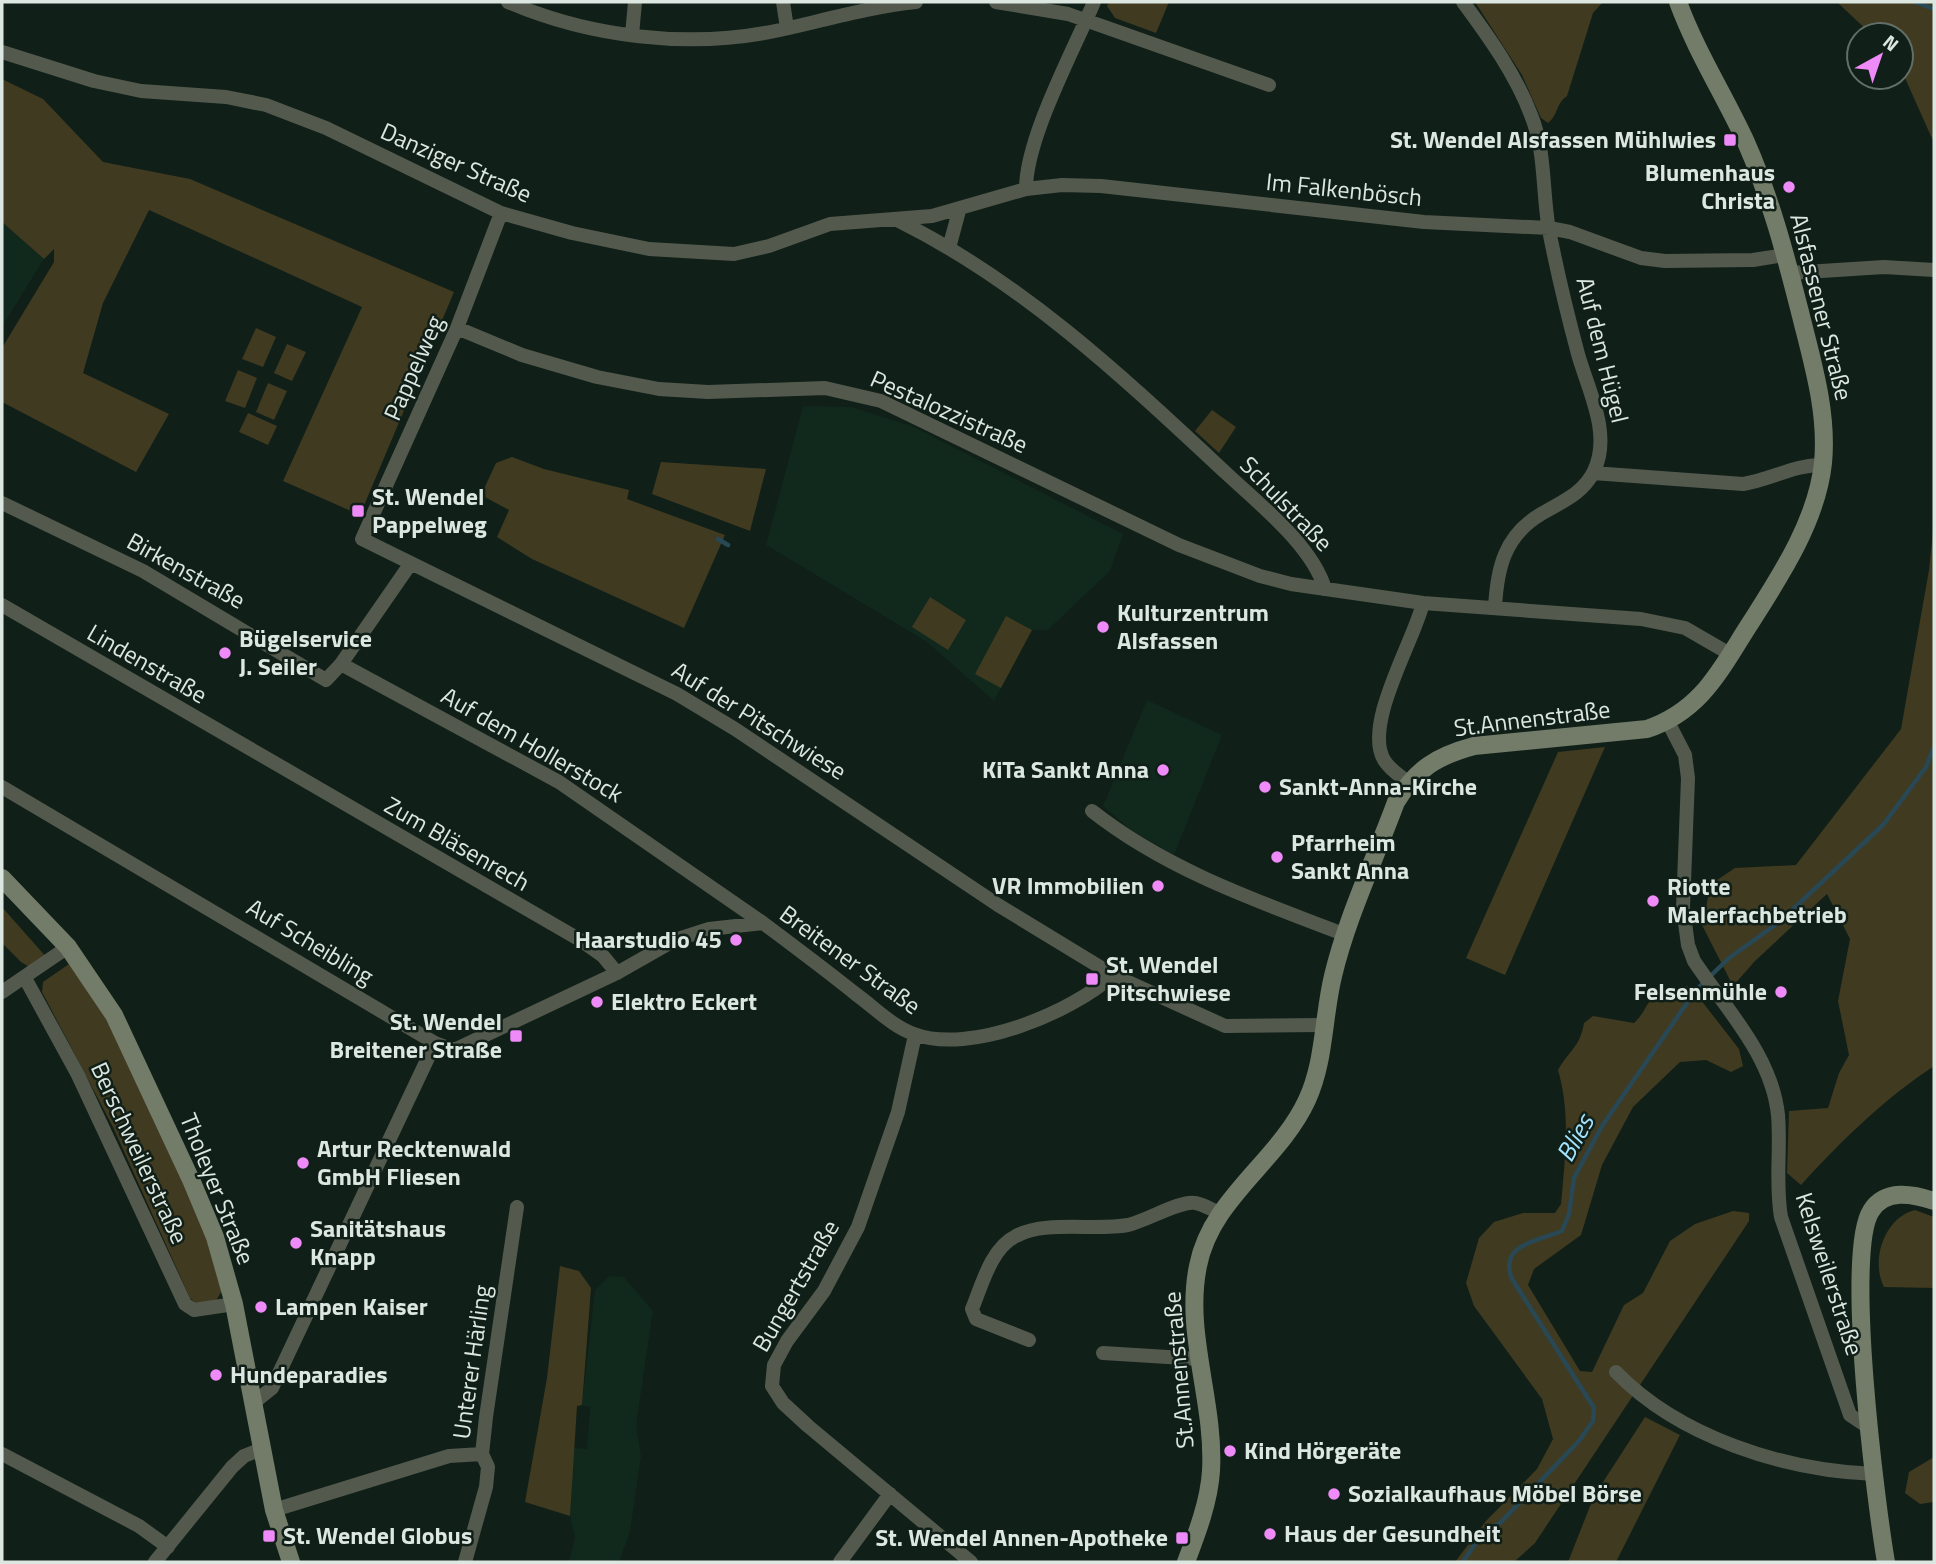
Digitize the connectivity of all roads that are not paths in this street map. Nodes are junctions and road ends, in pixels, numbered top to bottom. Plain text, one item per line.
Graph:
1 (508, 2) edge
2 (635, 2) edge
3 (783, 2) edge
4 (916, 2) edge
5 (996, 2) edge
6 (1094, 2) edge
7 (1463, 2) edge
8 (1678, 2) edge
9 (1087, 20) junction
10 (787, 27) junction
11 (632, 35) junction
12 (2, 52) edge
13 (1269, 85) dead end
14 (1026, 190) junction
15 (959, 211) junction
16 (501, 213) junction
17 (898, 220) junction
18 (1549, 228) junction
19 (949, 248) junction
20 (1785, 254) junction
21 (1934, 270) edge
22 (1790, 273) junction
23 (457, 328) junction
24 (1823, 464) junction
25 (1593, 472) junction
26 (2, 503) edge
27 (362, 539) joint
28 (411, 564) junction
29 (1325, 589) junction
30 (1423, 603) junction
31 (2, 605) edge
32 (1495, 608) junction
33 (1730, 654) junction
34 (341, 664) junction
35 (1668, 722) junction
36 (269, 762) joint
37 (1408, 782) junction
38 (2, 787) edge
39 (1091, 811) dead end
40 (2, 878) edge
41 (764, 923) junction
42 (1346, 935) junction
43 (68, 947) junction
44 (617, 973) junction
45 (1113, 975) junction
46 (25, 978) junction
47 (2, 992) edge
48 (1324, 1025) junction
49 (915, 1035) junction
50 (435, 1043) junction
51 (1934, 1201) edge
52 (517, 1207) dead end
53 (1220, 1213) junction
54 (234, 1304) junction
55 (1029, 1340) dead end
56 (1103, 1353) dead end
57 (1200, 1359) junction
58 (1616, 1371) dead end
59 (252, 1404) junction
60 (1868, 1427) junction
61 (262, 1449) junction
62 (2, 1454) edge
63 (482, 1454) junction
64 (1874, 1474) junction
65 (890, 1494) junction
66 (274, 1510) junction
67 (168, 1547) junction
68 (155, 1562) edge
69 (291, 1562) edge
70 (465, 1562) edge
71 (840, 1562) edge
72 (971, 1562) edge
73 (1186, 1562) edge
74 (1886, 1562) edge

1 - 11 street
2 - 11 street
3 - 10 street
4 - 10 street
5 - 9 street
6 - 9 street
7 - 18 street, Auf dem Hügel
8 - 20 main road, Alsfassener Straße
9 - 13 street
9 - 14 street
10 - 11 street
12 - 16 street, Danziger Straße
14 - 15 street, Im Falkenbösch
14 - 18 street, Im Falkenbösch
15 - 17 street, Im Falkenbösch
15 - 19 street
16 - 17 street, Danziger Straße
16 - 23 street, Pappelweg
17 - 19 street, Schulstraße
18 - 20 street, Im Falkenbösch
18 - 25 street, Auf dem Hügel
19 - 29 street, Schulstraße
20 - 22 main road, Alsfassener Straße
21 - 22 street
22 - 24 main road, Alsfassener Straße
23 - 27 street, Pappelweg
23 - 29 street, Pestalozzistraße
24 - 25 street
24 - 33 main road, Alsfassener Straße
25 - 32 street, Auf dem Hügel
26 - 34 street, Birkenstraße
27 - 28 street, Auf der Pitschwiese
28 - 34 street
28 - 45 street, Auf der Pitschwiese
29 - 30 street, Schulstraße
30 - 32 street, Schulstraße
30 - 37 street
31 - 36 street, Lindenstraße
32 - 33 street, Schulstraße
33 - 35 main road, Alsfassener Straße
34 - 41 street, Auf dem Hollerstock
35 - 37 main road, St.Annenstraße
35 - 60 street, Kelsweilerstraße
36 - 44 street, Zum Bläsenrech
37 - 42 main road, St.Annenstraße
38 - 50 street, Auf Scheibling
39 - 42 street
40 - 43 main road, Tholeyer Straße
41 - 44 street, Breitener Straße
41 - 49 street, Breitener Straße
42 - 48 main road, St.Annenstraße
43 - 46 street
43 - 54 main road, Tholeyer Straße
44 - 50 street, Breitener Straße
45 - 48 street
45 - 49 street, Breitener Straße
46 - 47 street
46 - 54 street, Berschweilerstraße
48 - 53 main road, St.Annenstraße
49 - 65 street, Bungertstraße
50 - 59 street
51 - 60 main road
52 - 63 street, Unterer Härling
53 - 55 street
53 - 57 main road, St.Annenstraße
54 - 59 main road, Tholeyer Straße
56 - 57 street
57 - 73 main road, St.Annenstraße
58 - 64 street
59 - 61 main road, Tholeyer Straße
60 - 64 main road
61 - 66 main road, Tholeyer Straße
61 - 67 street
62 - 67 street
63 - 66 street
63 - 70 street, Unterer Härling
64 - 74 main road
65 - 71 street
65 - 72 street, Bungertstraße
66 - 69 main road, Tholeyer Straße
67 - 68 street

